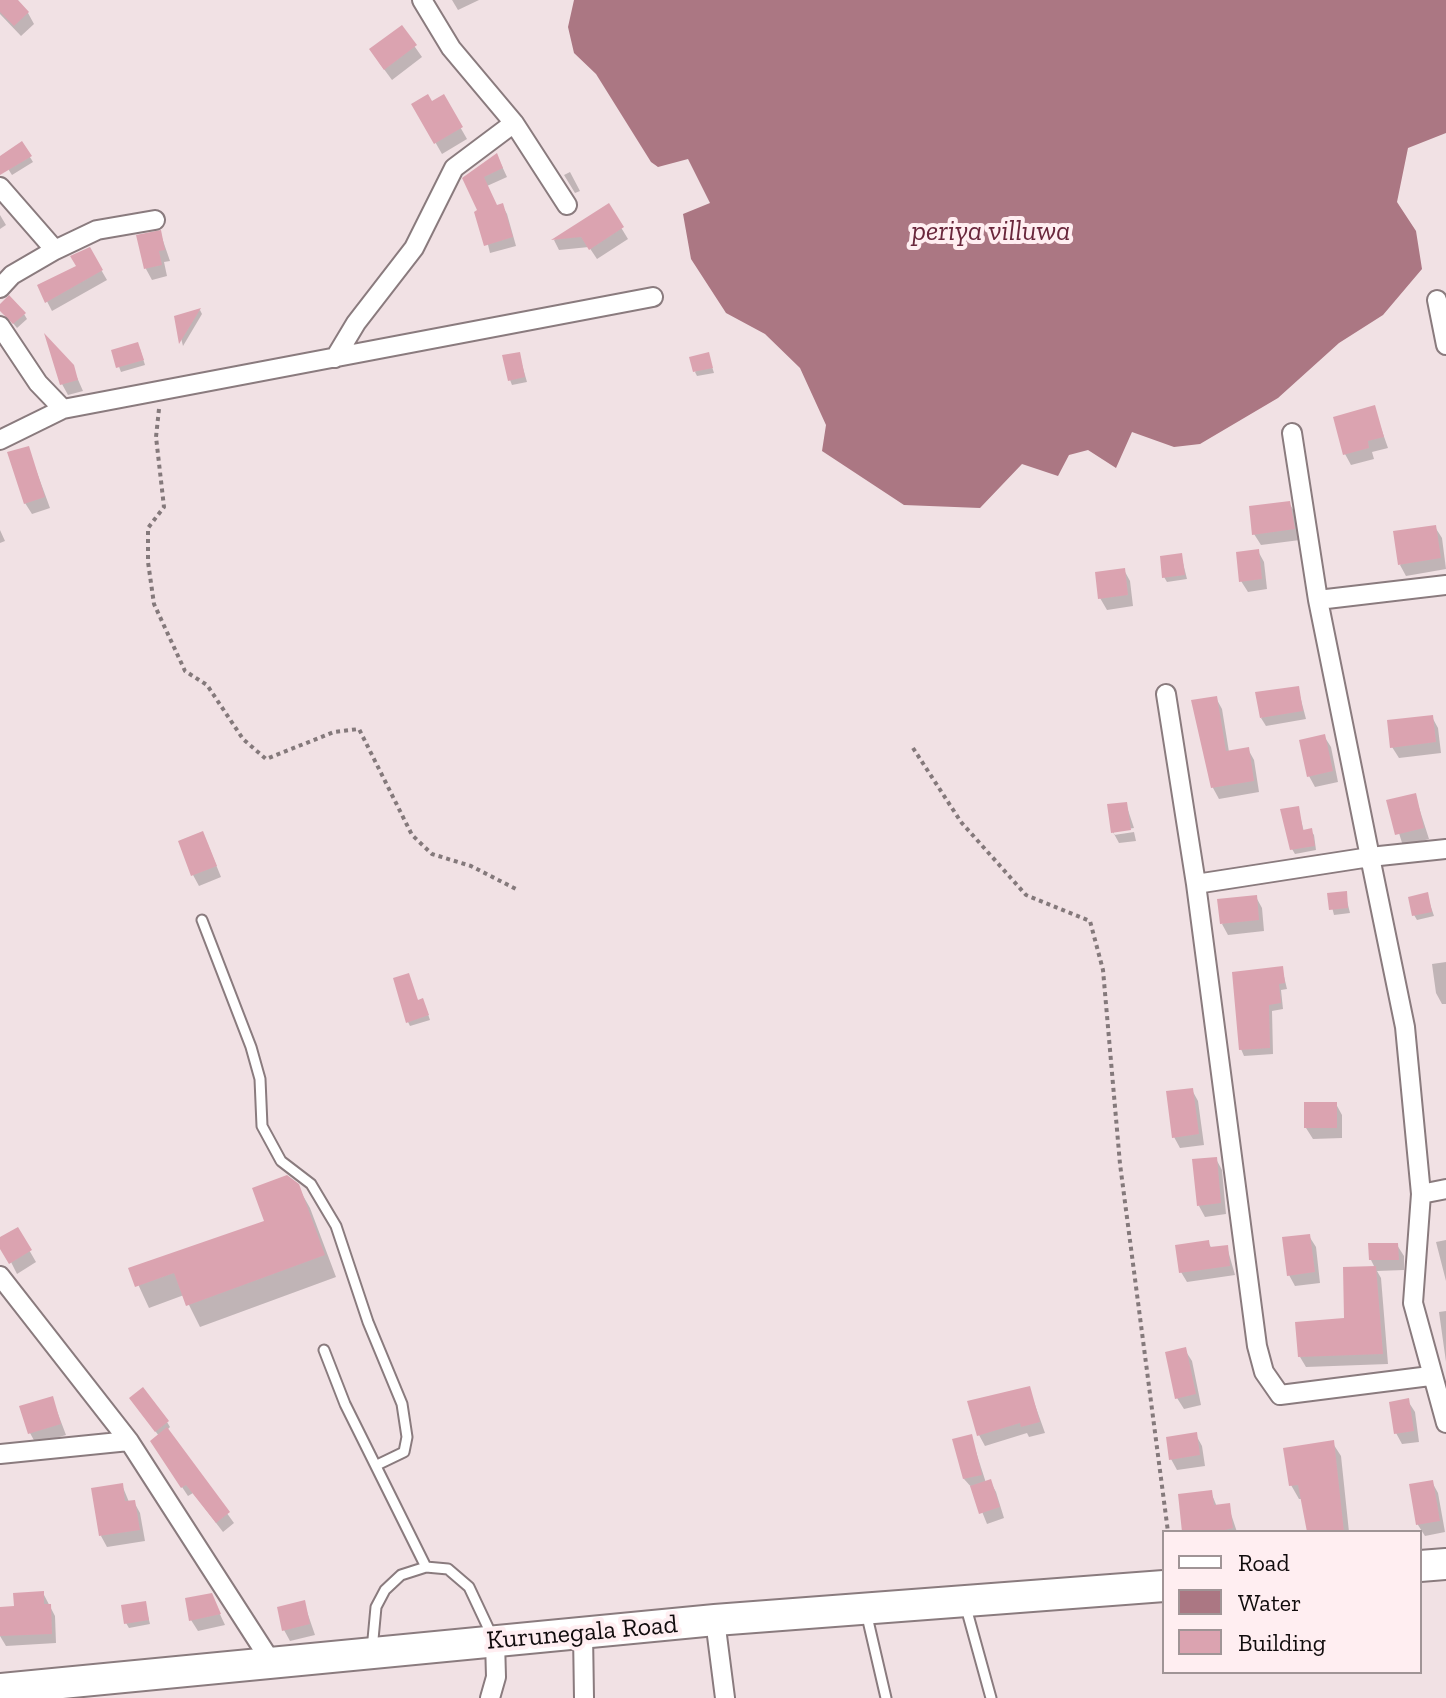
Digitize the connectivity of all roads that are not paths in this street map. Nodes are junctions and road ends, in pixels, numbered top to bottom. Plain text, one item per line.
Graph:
1 (422, 0) edge
2 (514, 123) junction
3 (0, 187) edge
4 (567, 205) dead end
5 (155, 220) dead end
6 (55, 250) junction
7 (0, 288) edge
8 (653, 297) dead end
9 (1437, 300) dead end
10 (0, 326) edge
11 (1446, 345) edge
12 (335, 358) junction
13 (63, 409) junction
14 (1292, 433) dead end
15 (0, 440) edge
16 (1446, 585) edge
17 (1318, 600) junction
18 (1166, 694) dead end
19 (1446, 849) edge
20 (1370, 857) junction
21 (1196, 884) junction
22 (202, 920) dead end
23 (1446, 1189) edge
24 (1421, 1194) junction
25 (0, 1276) edge
26 (324, 1350) dead end
27 (1430, 1376) junction
28 (1446, 1423) edge
29 (129, 1441) junction
30 (0, 1454) edge
31 (377, 1465) junction
32 (1446, 1564) edge
33 (1422, 1566) edge
34 (426, 1567) junction
35 (1162, 1586) edge
36 (964, 1601) junction
37 (865, 1609) junction
38 (715, 1620) junction
39 (583, 1633) junction
40 (495, 1641) junction
41 (372, 1653) junction
42 (272, 1663) junction
43 (0, 1689) edge
44 (37, 1692) edge
45 (490, 1698) edge
46 (584, 1698) edge
47 (725, 1698) edge
48 (886, 1698) edge
49 (991, 1698) edge

1 - 2 street
2 - 4 street
2 - 12 street
3 - 6 street
5 - 6 street
6 - 7 street
8 - 12 street
9 - 11 street
10 - 13 street
12 - 13 street
13 - 15 street
14 - 17 street
16 - 17 street
17 - 20 street
18 - 21 street
19 - 20 street
20 - 21 street
20 - 24 street
21 - 27 street
22 - 31 lane
23 - 24 street
24 - 27 street
25 - 29 street
26 - 31 lane
27 - 28 street
29 - 30 street
29 - 42 street
31 - 34 lane
32 - 33 highway
34 - 40 lane
34 - 41 lane
35 - 36 highway, Kurunegala Road
36 - 37 highway, Kurunegala Road
36 - 49 lane
37 - 38 highway, Kurunegala Road
37 - 48 lane
38 - 39 highway, Kurunegala Road
38 - 47 street
39 - 40 highway, Kurunegala Road
39 - 46 street
40 - 41 highway, Kurunegala Road
40 - 45 street
41 - 42 highway, Kurunegala Road
42 - 44 highway, Kurunegala Road
43 - 44 highway, Kurunegala Road

